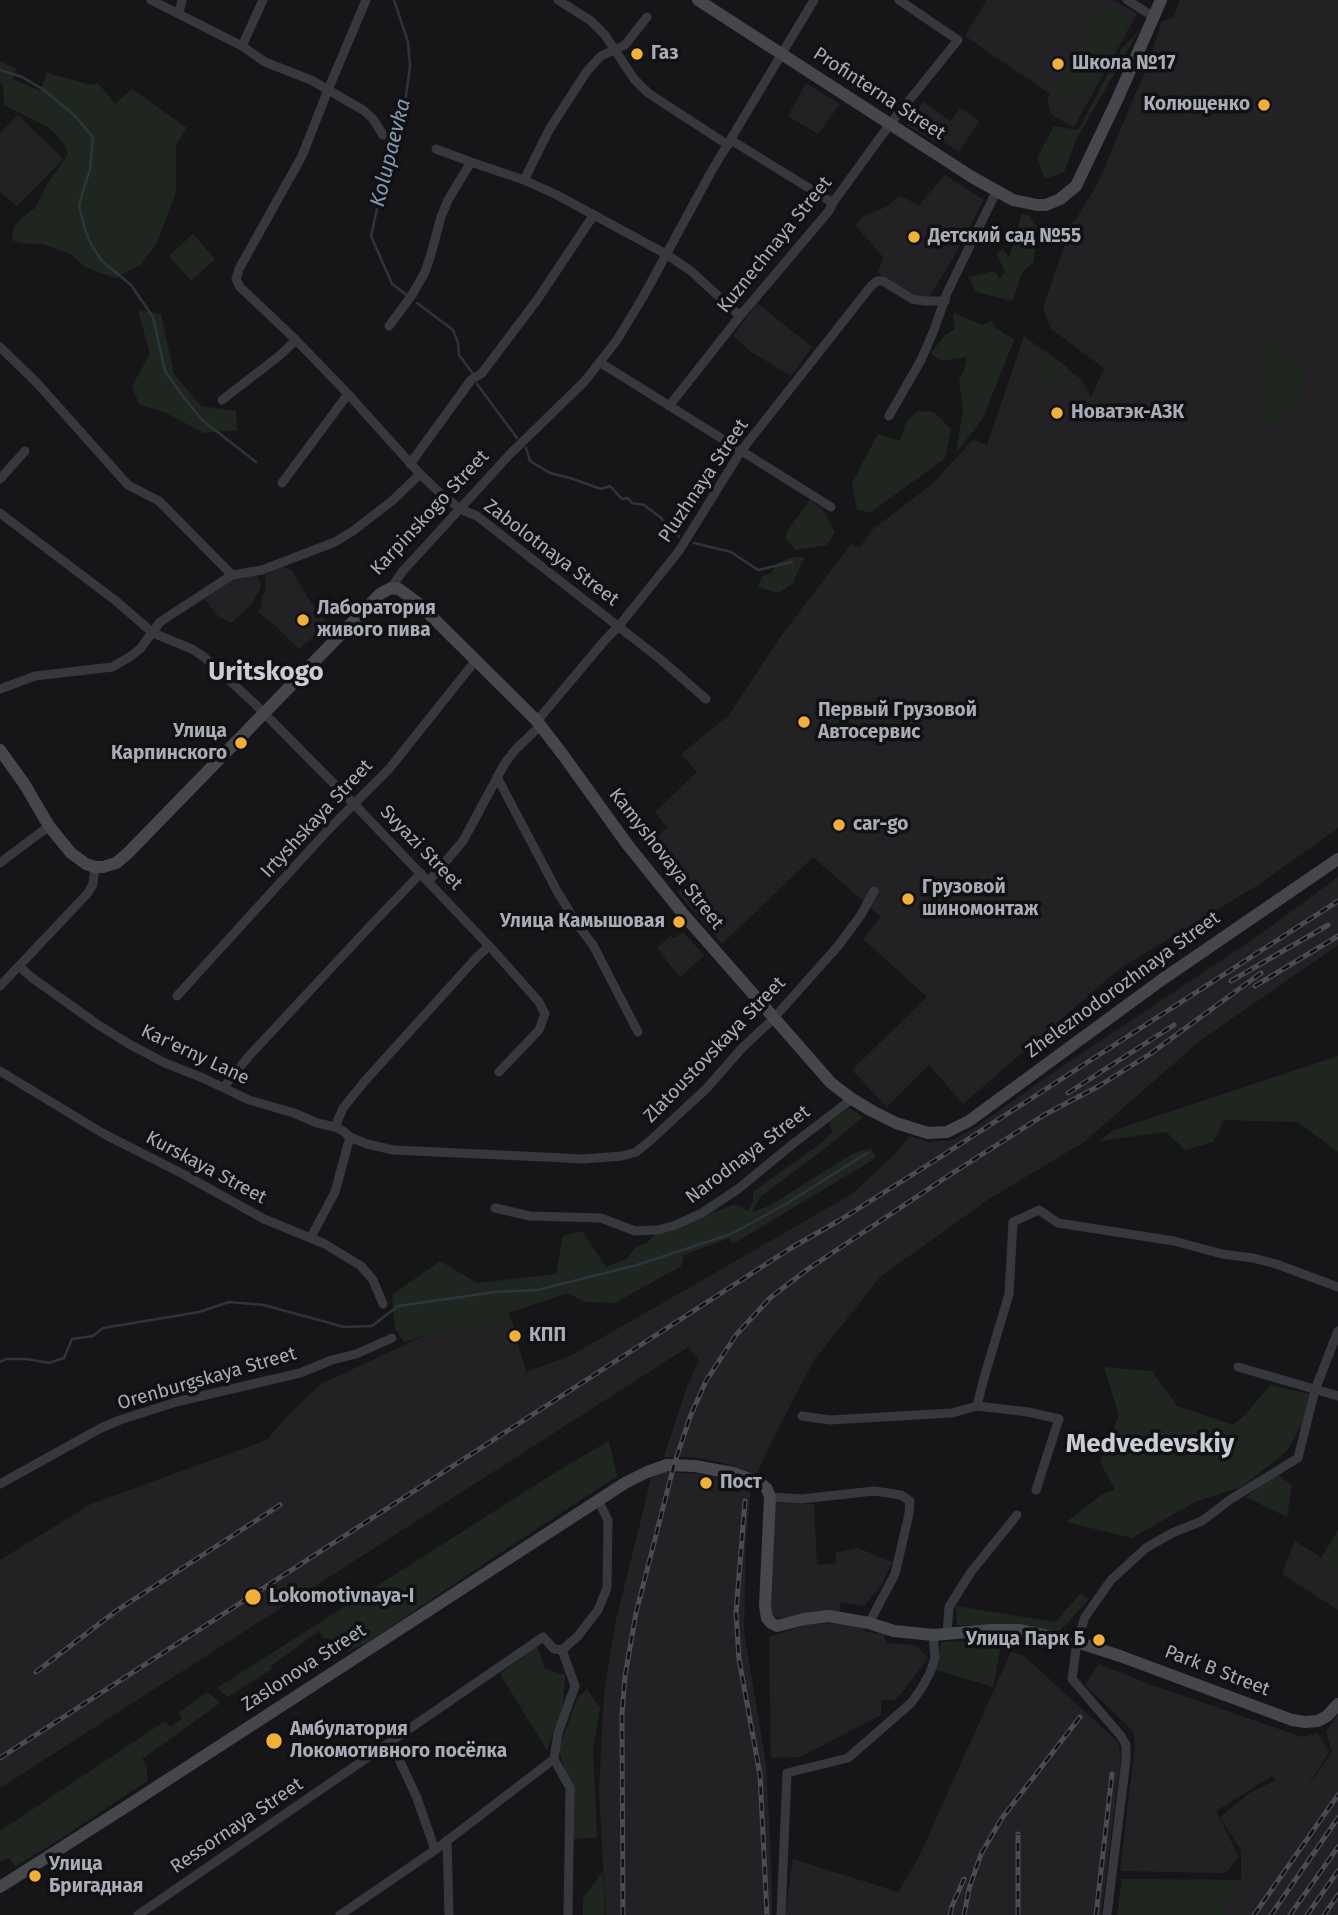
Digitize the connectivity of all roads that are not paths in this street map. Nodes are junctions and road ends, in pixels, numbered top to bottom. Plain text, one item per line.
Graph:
1 (151, 0) edge
2 (182, 0) edge
3 (263, 0) edge
4 (366, 0) edge
5 (558, 0) edge
6 (698, 0) edge
7 (814, 0) edge
8 (899, 0) edge
9 (1127, 0) edge
10 (1161, 0) edge
11 (179, 13) junction
12 (647, 17) dead end
13 (1154, 17) junction
14 (242, 46) junction
15 (616, 50) junction
16 (781, 53) junction
17 (328, 90) junction
18 (890, 124) junction
19 (383, 135) dead end
20 (729, 143) junction
21 (436, 149) dead end
22 (471, 162) junction
23 (524, 180) junction
24 (996, 192) junction
25 (833, 203) junction
26 (593, 216) junction
27 (666, 254) junction
28 (945, 301) junction
29 (740, 316) junction
30 (389, 326) dead end
31 (296, 340) junction
32 (0, 347) edge
33 (601, 363) junction
34 (348, 394) junction
35 (222, 400) dead end
36 (669, 406) junction
37 (889, 416) dead end
38 (25, 451) dead end
39 (741, 452) junction
40 (410, 464) junction
41 (420, 474) junction
42 (0, 479) edge
43 (282, 483) dead end
44 (831, 507) dead end
45 (460, 509) junction
46 (0, 513) edge
47 (232, 575) junction
48 (391, 588) junction
49 (618, 627) junction
50 (153, 633) junction
51 (476, 660) junction
52 (0, 689) edge
53 (706, 699) dead end
54 (263, 713) junction
55 (539, 724) junction
56 (0, 750) edge
57 (497, 777) junction
58 (355, 804) junction
59 (49, 826) junction
60 (0, 863) edge
61 (1336, 866) edge
62 (95, 867) junction
63 (421, 873) junction
64 (429, 881) junction
65 (874, 891) dead end
66 (476, 933) junction
67 (489, 946) junction
68 (477, 957) junction
69 (19, 966) junction
70 (0, 986) edge
71 (177, 996) dead end
72 (773, 1019) junction
73 (638, 1032) dead end
74 (0, 1071) edge
75 (499, 1072) dead end
76 (224, 1087) junction
77 (852, 1100) junction
78 (335, 1127) junction
79 (928, 1133) joint
80 (350, 1138) junction
81 (495, 1208) dead end
82 (311, 1237) junction
83 (1338, 1287) edge
84 (383, 1304) dead end
85 (1338, 1331) edge
86 (392, 1338) dead end
87 (1238, 1367) dead end
88 (1315, 1390) junction
89 (1338, 1396) edge
90 (977, 1406) junction
91 (802, 1416) dead end
92 (0, 1484) edge
93 (1036, 1490) dead end
94 (770, 1497) junction
95 (598, 1500) junction
96 (1017, 1515) dead end
97 (869, 1623) junction
98 (947, 1634) junction
99 (933, 1635) junction
100 (1077, 1642) junction
101 (562, 1650) junction
102 (1338, 1704) edge
103 (391, 1742) junction
104 (554, 1759) junction
105 (447, 1840) junction
106 (435, 1850) junction
107 (0, 1887) edge
108 (138, 1915) edge
109 (340, 1915) edge
110 (449, 1915) edge
111 (568, 1915) edge
112 (781, 1915) edge
113 (1107, 1915) edge

1 - 11 street
2 - 11 street
3 - 14 street
4 - 17 street
5 - 15 street
6 - 16 main road, Profinterna Street
7 - 16 street, Karpinskogo Street
8 - 18 street, Kuznechnaya Street
9 - 13 street
10 - 13 main road
11 - 14 street
12 - 15 street
13 - 24 main road, Profinterna Street
14 - 17 street
15 - 20 street
15 - 23 street
16 - 18 main road, Profinterna Street
16 - 20 street, Karpinskogo Street
17 - 19 street
17 - 31 street, Zabolotnaya Street
18 - 24 main road, Profinterna Street
18 - 25 street, Kuznechnaya Street
20 - 25 street
20 - 27 street, Karpinskogo Street
21 - 22 street
22 - 23 street
22 - 30 street
23 - 26 street
24 - 28 street
25 - 29 street, Kuznechnaya Street
26 - 27 street
26 - 40 street
27 - 29 street
27 - 33 street, Karpinskogo Street
28 - 37 street
28 - 39 street, Pluzhnaya Street
29 - 36 street, Kuznechnaya Street
31 - 34 street, Zabolotnaya Street
31 - 35 street
32 - 47 street
33 - 36 street
33 - 45 street, Karpinskogo Street
34 - 40 street, Zabolotnaya Street
34 - 43 street
36 - 39 street
38 - 42 street
39 - 44 street
39 - 49 street, Pluzhnaya Street
40 - 41 street, Zabolotnaya Street
41 - 45 street, Zabolotnaya Street
41 - 47 street
45 - 48 street, Karpinskogo Street
45 - 49 street, Zabolotnaya Street
46 - 50 street, Svyazi Street
47 - 50 street
48 - 51 main road, Kamyshovaya Street
48 - 54 main road, Karpinskogo Street
49 - 53 street, Zabolotnaya Street
49 - 55 street, Pluzhnaya Street
50 - 52 street
50 - 54 street, Svyazi Street
51 - 55 main road, Kamyshovaya Street
51 - 58 street, Irtyshskaya Street
54 - 58 street, Svyazi Street
54 - 62 main road, Karpinskogo Street
55 - 57 street, Pluzhnaya Street
55 - 72 main road, Kamyshovaya Street
56 - 59 main road
57 - 64 street, Pluzhnaya Street
57 - 73 street
58 - 63 street, Svyazi Street
58 - 71 street, Irtyshskaya Street
59 - 60 street
59 - 62 main road
61 - 79 main road, Zheleznodorozhnaya Street
62 - 69 street
63 - 64 street, Svyazi Street
63 - 76 street
64 - 66 street, Svyazi Street
65 - 72 street, Zlatoustovskaya Street
66 - 67 street, Svyazi Street
66 - 68 street
67 - 68 street
67 - 75 street, Svyazi Street
68 - 78 street
69 - 70 street
69 - 76 street, Kar'erny Lane
72 - 77 main road, Kamyshovaya Street
72 - 80 street, Zlatoustovskaya Street
74 - 82 street, Kurskaya Street
76 - 78 street, Kar'erny Lane
77 - 79 main road, Kamyshovaya Street
77 - 81 street, Narodnaya Street
78 - 80 street, Zlatoustovskaya Street
80 - 82 street
82 - 84 street, Kurskaya Street
83 - 90 street
85 - 88 street
86 - 92 street, Orenburgskaya Street
87 - 88 street
88 - 89 street
88 - 100 street
90 - 91 street
90 - 93 street
94 - 95 main road, Zaslonova Street
94 - 97 main road, Park B Street
94 - 97 street
95 - 101 street
95 - 107 main road, Zaslonova Street
96 - 98 street
97 - 99 main road, Park B Street
98 - 99 main road, Park B Street
98 - 100 main road, Park B Street
99 - 112 street
100 - 102 main road, Park B Street
100 - 113 street
101 - 103 street, Ressornaya Street
101 - 104 street
103 - 106 street
103 - 108 street, Ressornaya Street
104 - 105 street
104 - 111 street
105 - 106 street
105 - 110 street
106 - 109 street

